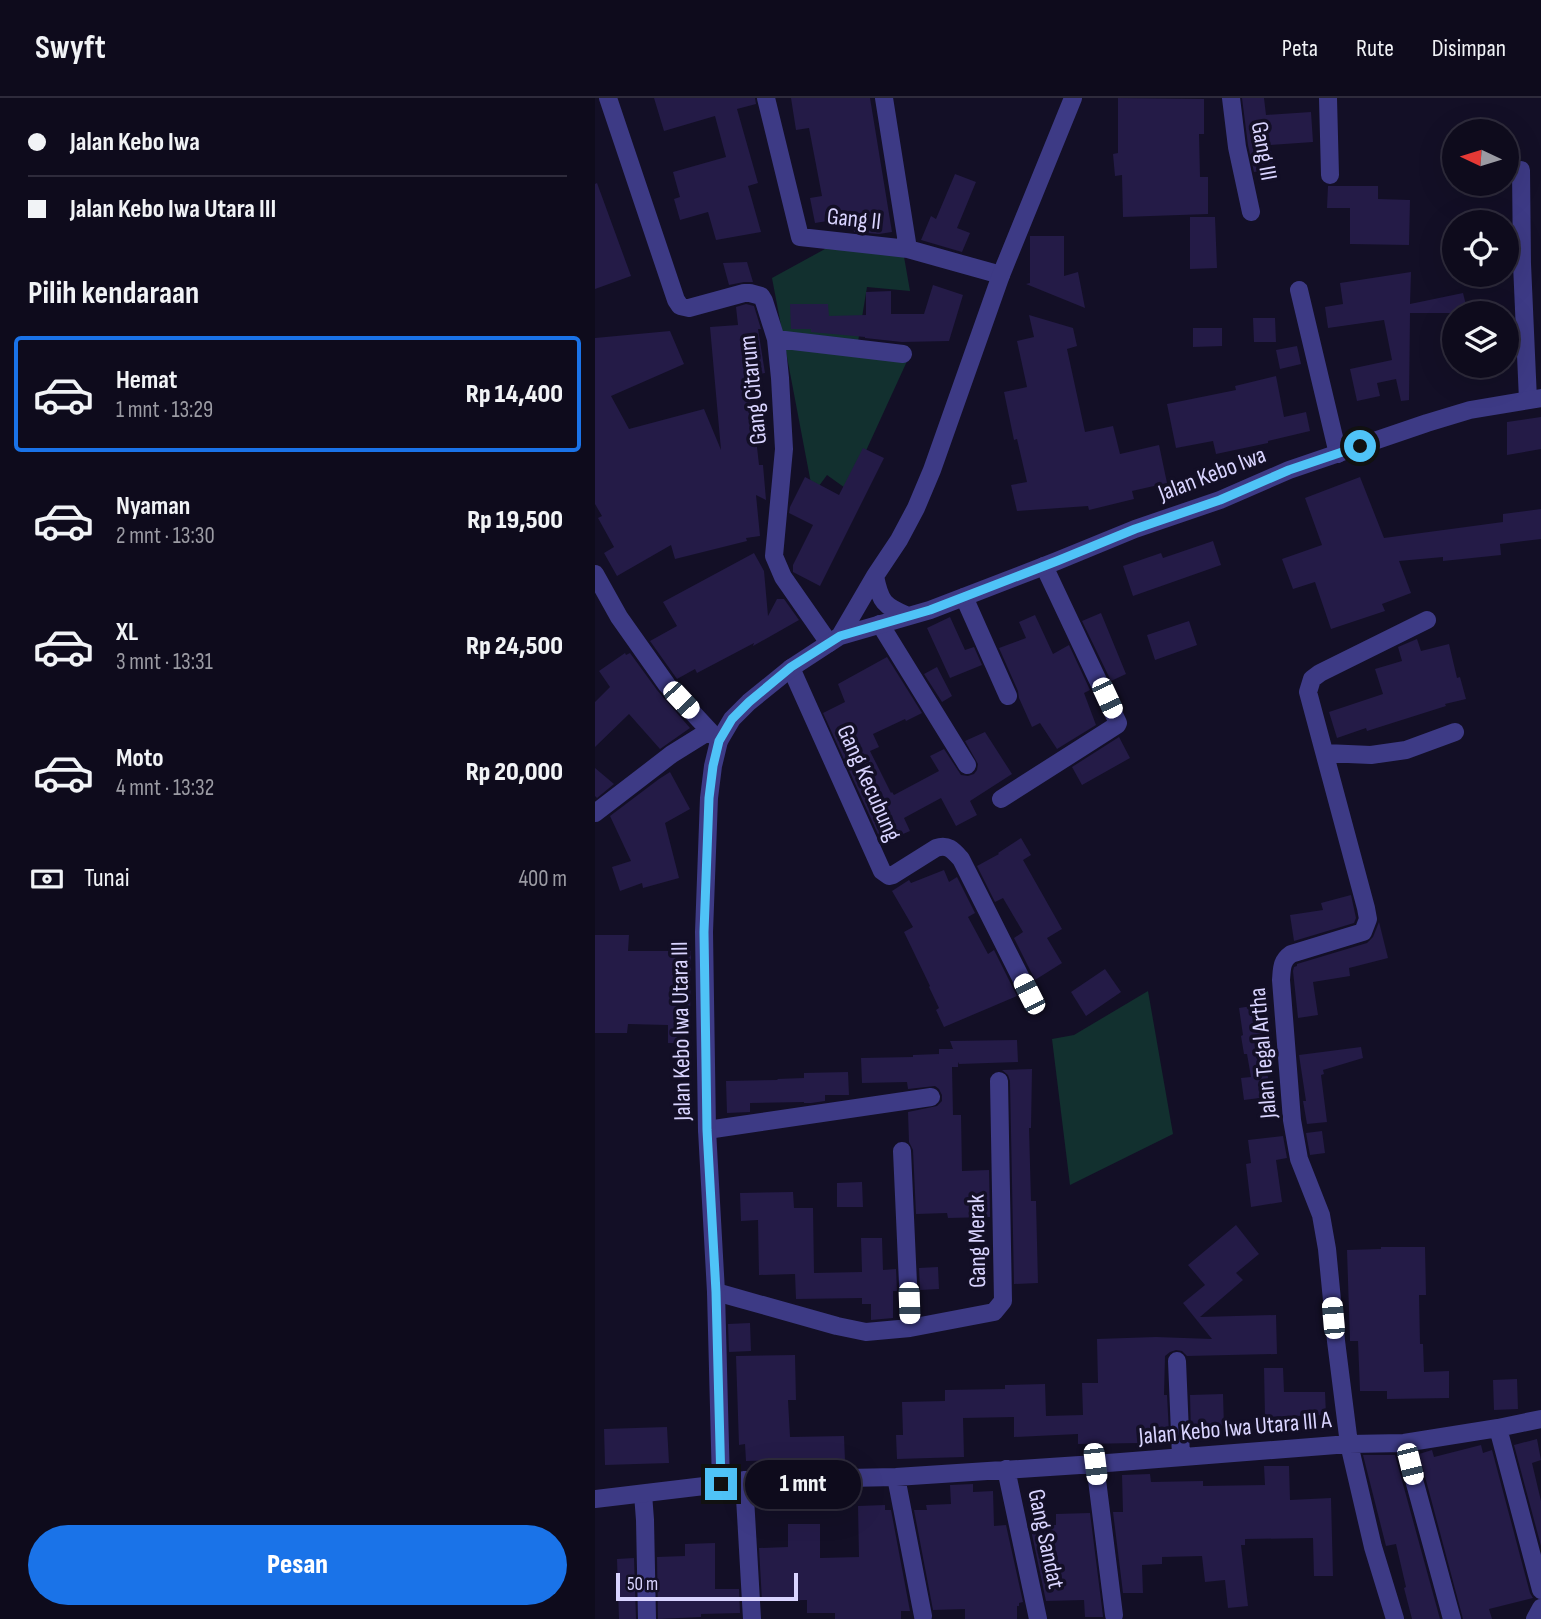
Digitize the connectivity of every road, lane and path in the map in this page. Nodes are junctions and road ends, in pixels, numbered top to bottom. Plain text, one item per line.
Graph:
1 (608, 98) edge
2 (766, 98) edge
3 (884, 98) edge
4 (1073, 98) edge
5 (1231, 98) edge
6 (1328, 98) edge
7 (1521, 170) dead end
8 (1330, 174) dead end
9 (1251, 212) dead end
10 (908, 249) junction
11 (1001, 275) junction
12 (1299, 290) dead end
13 (776, 339) junction
14 (903, 354) dead end
15 (1534, 399) edge
16 (1338, 454) junction
17 (1044, 566) junction
18 (595, 573) edge
19 (875, 576) junction
20 (964, 597) junction
21 (908, 616) junction
22 (1427, 620) dead end
23 (880, 624) junction
24 (834, 640) junction
25 (791, 667) junction
26 (1008, 696) dead end
27 (1455, 732) dead end
28 (714, 736) junction
29 (1325, 753) junction
30 (967, 765) dead end
31 (1001, 799) dead end
32 (595, 813) edge
33 (1029, 994) dead end
34 (999, 1081) dead end
35 (931, 1097) dead end
36 (707, 1130) junction
37 (902, 1151) dead end
38 (716, 1292) junction
39 (910, 1328) junction
40 (1177, 1361) dead end
41 (1541, 1419) edge
42 (1498, 1428) junction
43 (1405, 1443) junction
44 (1349, 1444) junction
45 (1181, 1457) junction
46 (1095, 1464) junction
47 (1006, 1469) junction
48 (895, 1477) junction
49 (744, 1480) junction
50 (721, 1484) junction
51 (643, 1494) junction
52 (595, 1499) edge
53 (1541, 1590) edge
54 (1541, 1608) edge
55 (1114, 1615) dead end
56 (923, 1616) dead end
57 (647, 1619) edge
58 (752, 1619) edge
59 (1038, 1619) edge
60 (1395, 1619) edge
61 (1452, 1619) edge
62 (1535, 1619) edge

1 - 13 street, Gang Citarum
2 - 10 street, Gang II
3 - 10 street
4 - 11 street
5 - 9 street, Gang III
6 - 8 street
7 - 15 street
10 - 11 street, Gang II
11 - 19 street
12 - 16 street
13 - 14 street
13 - 24 street, Gang Citarum
15 - 16 street, Jalan Kebo Iwa
16 - 17 street, Jalan Kebo Iwa
17 - 20 street, Jalan Kebo Iwa
17 - 31 street
18 - 28 street
19 - 21 street
19 - 24 street, Jalan Kebo Iwa Utara III
20 - 21 street, Jalan Kebo Iwa
20 - 26 street
21 - 23 street, Jalan Kebo Iwa Utara III
22 - 29 street, Jalan Tegal Artha
23 - 24 street, Jalan Kebo Iwa Utara III
23 - 30 street
24 - 25 street, Jalan Kebo Iwa Utara III
25 - 28 street, Jalan Kebo Iwa Utara III
25 - 33 street, Gang Kecubung
27 - 29 street
28 - 32 street
28 - 36 street, Jalan Kebo Iwa Utara III
29 - 44 street, Jalan Tegal Artha
34 - 39 street, Gang Merak
35 - 36 street
36 - 38 street, Jalan Kebo Iwa Utara III
37 - 39 street
38 - 39 street, Gang Merak
38 - 50 street, Jalan Kebo Iwa Utara III
40 - 45 street
41 - 42 street, Jalan Kebo Iwa Utara III A
42 - 43 street, Jalan Kebo Iwa Utara III A
42 - 53 street
43 - 44 street, Jalan Kebo Iwa Utara III A
43 - 61 street
44 - 45 street, Jalan Kebo Iwa Utara III A
44 - 60 street
45 - 46 street, Jalan Kebo Iwa Utara III A
46 - 47 street, Jalan Kebo Iwa Utara III A
46 - 55 street
47 - 48 street, Jalan Kebo Iwa Utara III A
47 - 59 street, Gang Sandat
48 - 49 street, Jalan Kebo Iwa Utara III A
48 - 56 street
49 - 50 street, Jalan Kebo Iwa Utara III A
49 - 58 street
50 - 51 street, Jalan Kebo Iwa Utara III A
51 - 52 street, Jalan Kebo Iwa Utara III A
51 - 57 street
54 - 62 street

